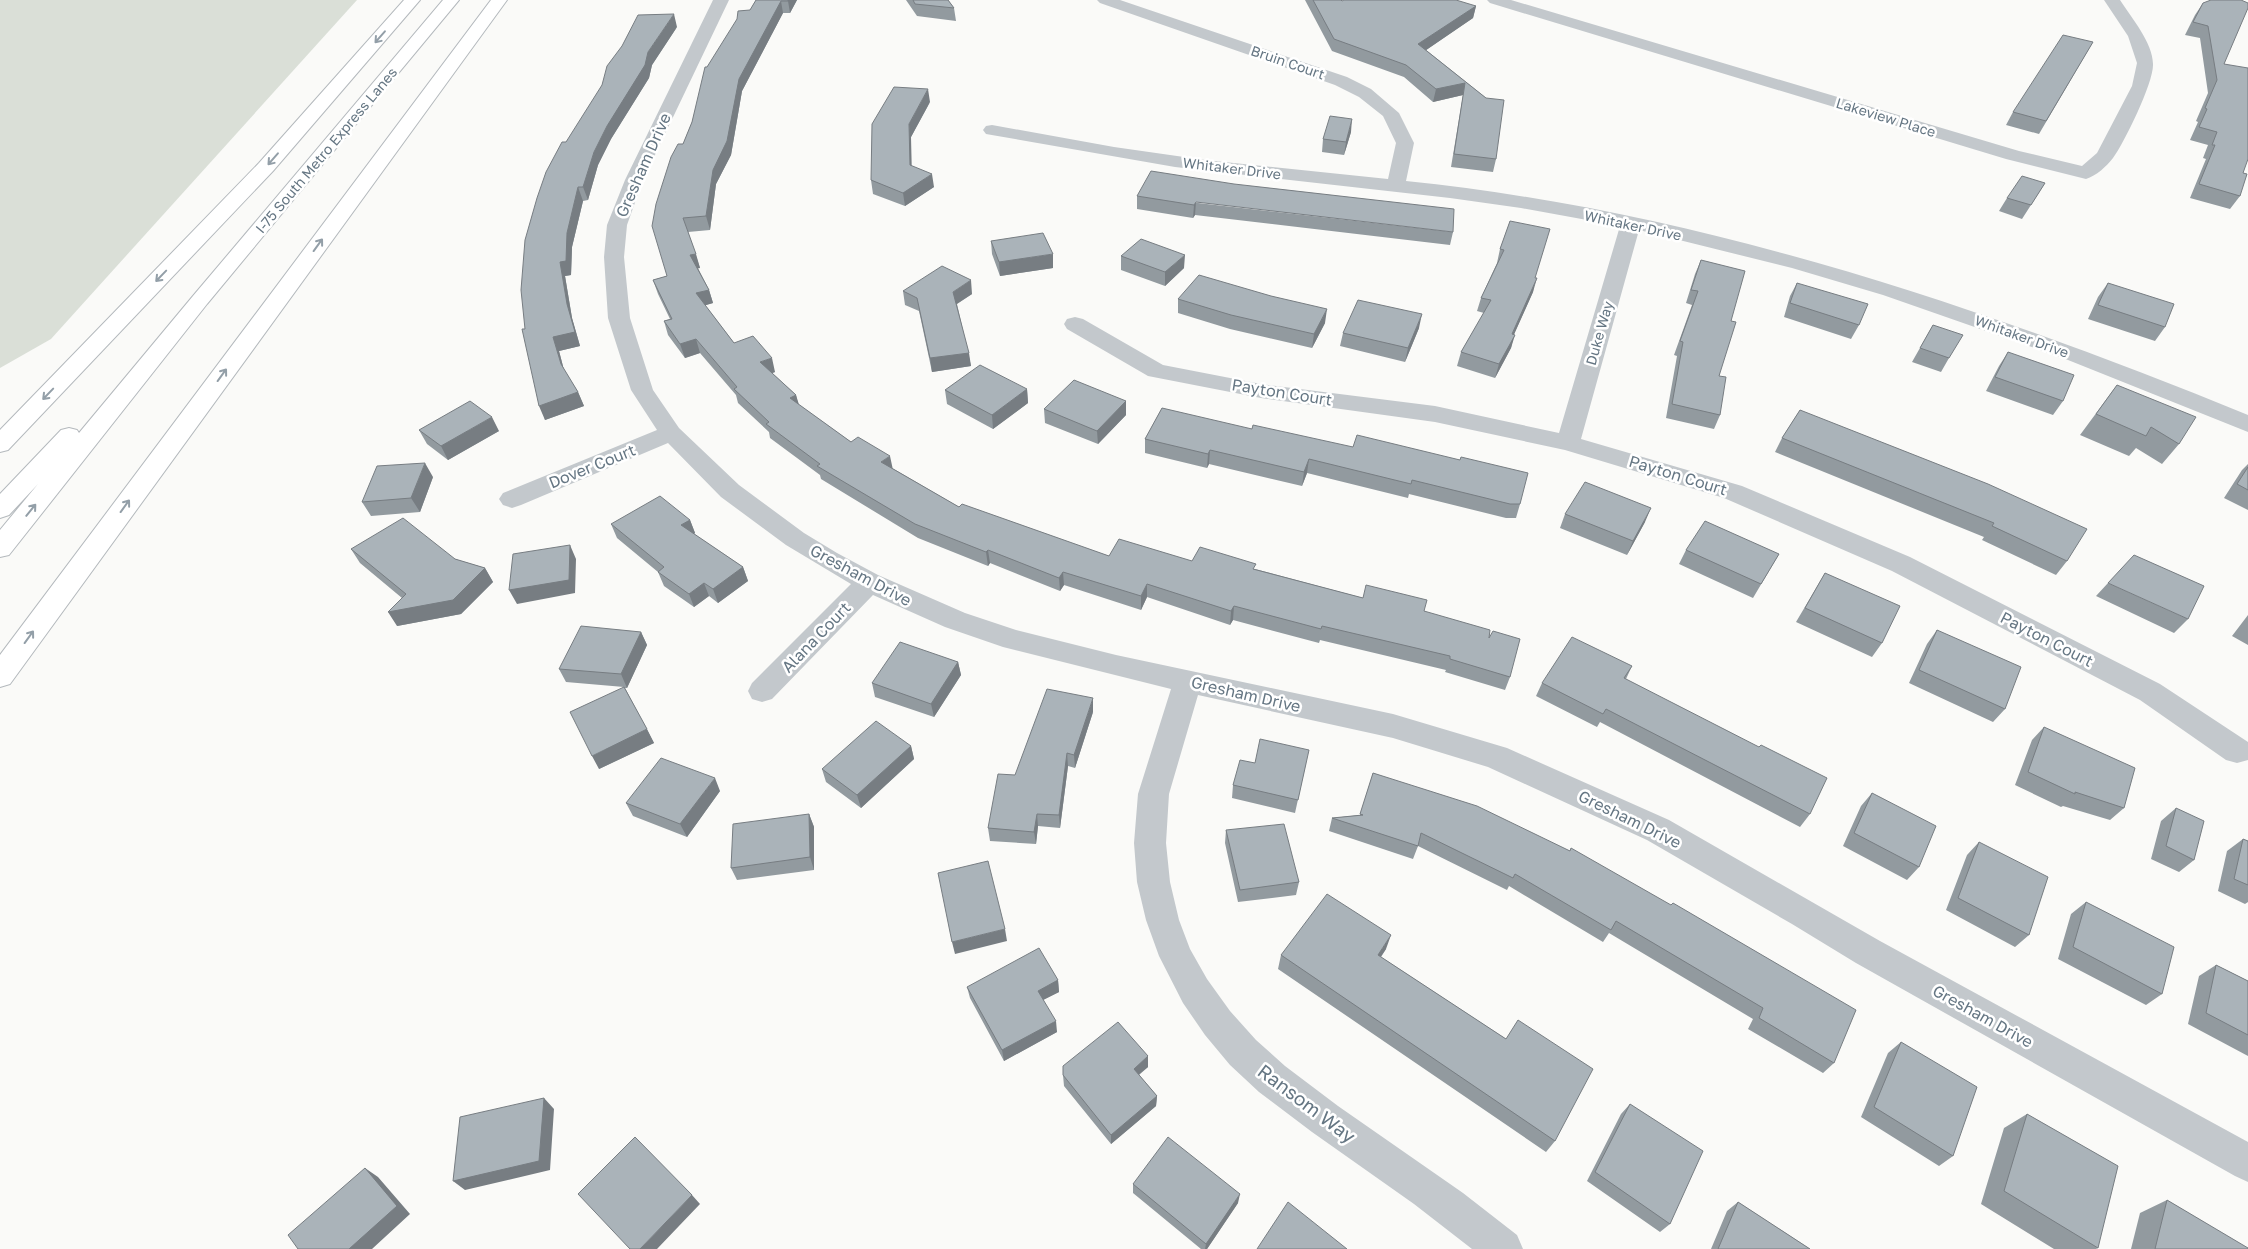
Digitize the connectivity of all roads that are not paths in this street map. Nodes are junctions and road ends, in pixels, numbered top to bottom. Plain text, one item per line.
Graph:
1 (412, 0) edge
2 (451, 0) edge
3 (499, 0) edge
4 (721, 0) edge
5 (1106, 0) edge
6 (1495, 0) edge
7 (2112, 0) edge
8 (992, 130) dead end
9 (1396, 185) junction
10 (1631, 223) junction
11 (200, 300) junction
12 (1075, 324) dead end
13 (2248, 424) edge
14 (671, 433) junction
15 (1568, 443) junction
16 (0, 444) edge
17 (512, 499) dead end
18 (0, 509) edge
19 (0, 548) edge
20 (869, 582) junction
21 (0, 676) edge
22 (1188, 681) junction
23 (762, 691) dead end
24 (2237, 751) dead end
25 (2248, 1163) edge
26 (1503, 1249) edge

1 -> 16 highway
2 - 11 highway, I-75 South Metro Express Lanes
21 -> 3 highway
4 - 14 street, Gresham Drive
5 - 9 street, Bruin Court
6 - 7 street, Lakeview Place
8 - 9 street, Whitaker Drive
9 - 10 street, Whitaker Drive
10 - 13 street, Whitaker Drive
10 - 15 street, Duke Way
11 - 18 highway, I-75 South Metro Express Lanes
19 -> 11 highway, I-75 South Metro Express Lanes
12 - 15 street, Payton Court
14 - 17 street, Dover Court
14 - 20 street, Gresham Drive
15 - 24 street, Payton Court
20 - 22 street, Gresham Drive
20 - 23 street, Alana Court
22 - 25 street, Gresham Drive
22 - 26 street, Ransom Way

